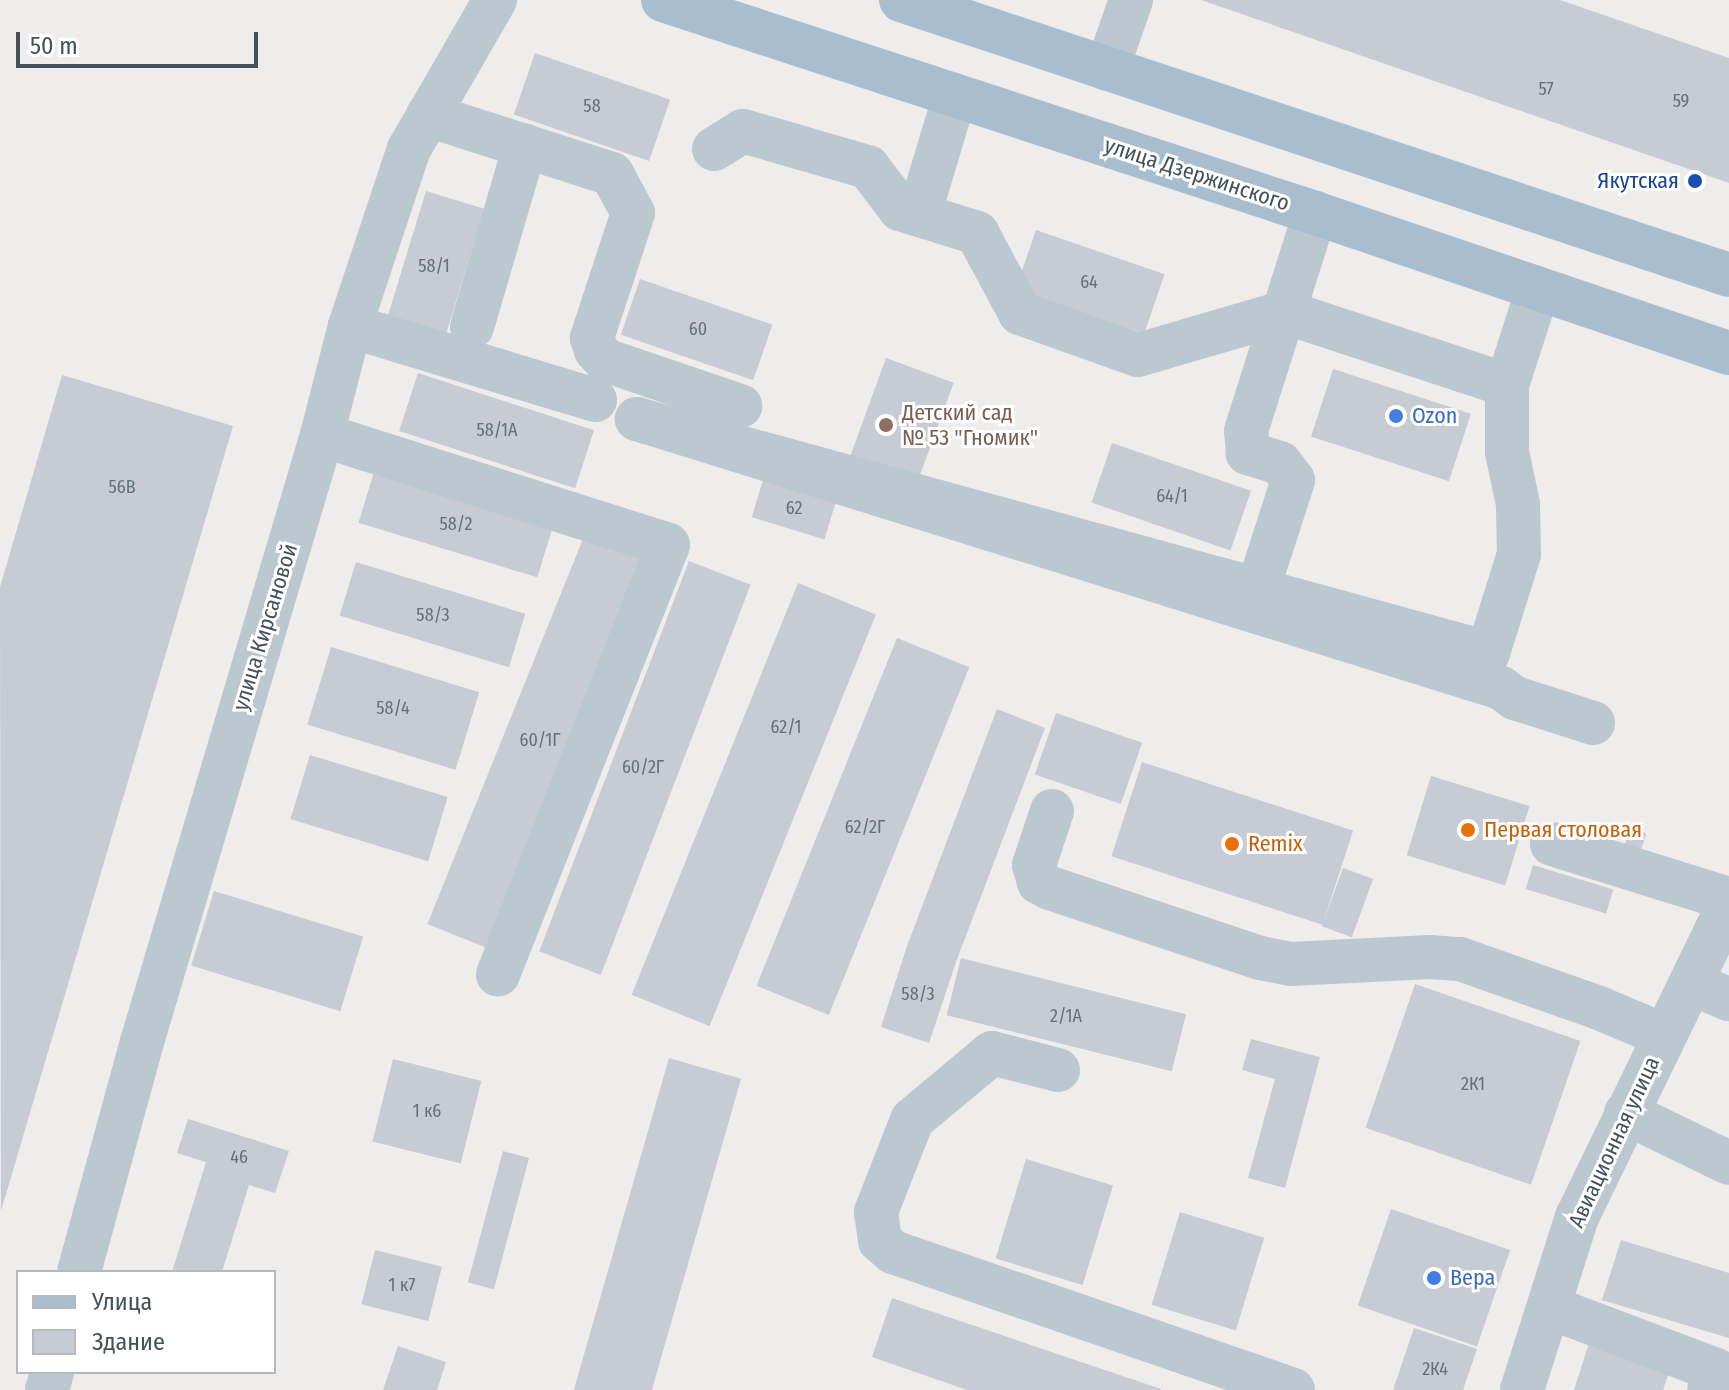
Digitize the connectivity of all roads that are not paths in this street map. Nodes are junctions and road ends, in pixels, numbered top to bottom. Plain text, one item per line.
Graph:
1 (495, 0) edge
2 (663, 0) edge
3 (901, 0) edge
4 (1131, 0) edge
5 (1107, 69) junction
6 (955, 95) junction
7 (428, 115) junction
8 (525, 146) junction
9 (714, 149) dead end
10 (1315, 213) junction
11 (919, 215) junction
12 (1729, 275) edge
13 (1538, 289) junction
14 (1285, 312) junction
15 (350, 326) junction
16 (472, 327) dead end
17 (1729, 353) edge
18 (1507, 385) junction
19 (595, 400) dead end
20 (740, 406) dead end
21 (637, 419) junction
22 (322, 435) junction
23 (1103, 553) dead end
24 (1254, 601) junction
25 (1593, 723) dead end
26 (1052, 811) dead end
27 (1552, 844) dead end
28 (1729, 902) edge
29 (498, 975) dead end
30 (1711, 991) edge
31 (1663, 1035) junction
32 (1058, 1070) dead end
33 (1626, 1113) junction
34 (1729, 1163) edge
35 (80, 1270) edge
36 (1549, 1307) junction
37 (1293, 1390) edge
38 (1522, 1390) edge
39 (1709, 1390) edge

1 - 7 street, улица Кирсановой
2 - 6 main road, улица Дзержинского
3 - 5 main road
4 - 5 street
5 - 12 main road
6 - 10 main road, улица Дзержинского
6 - 11 street
7 - 8 street
7 - 15 street, улица Кирсановой
8 - 16 street
8 - 20 street
9 - 11 street
10 - 13 main road, улица Дзержинского
10 - 14 street
11 - 14 street
13 - 17 main road, улица Дзержинского
13 - 18 street
14 - 18 street
14 - 24 street
15 - 19 street
15 - 22 street, улица Кирсановой
18 - 21 street
21 - 24 street
21 - 25 street
22 - 29 street
22 - 35 street, улица Кирсановой
23 - 24 street
26 - 31 street
27 - 28 street
28 - 30 street, Авиационная улица
30 - 31 street, Авиационная улица
31 - 33 street, Авиационная улица
32 - 37 street
33 - 34 street
33 - 36 street, Авиационная улица
36 - 38 street, Авиационная улица
36 - 39 street

